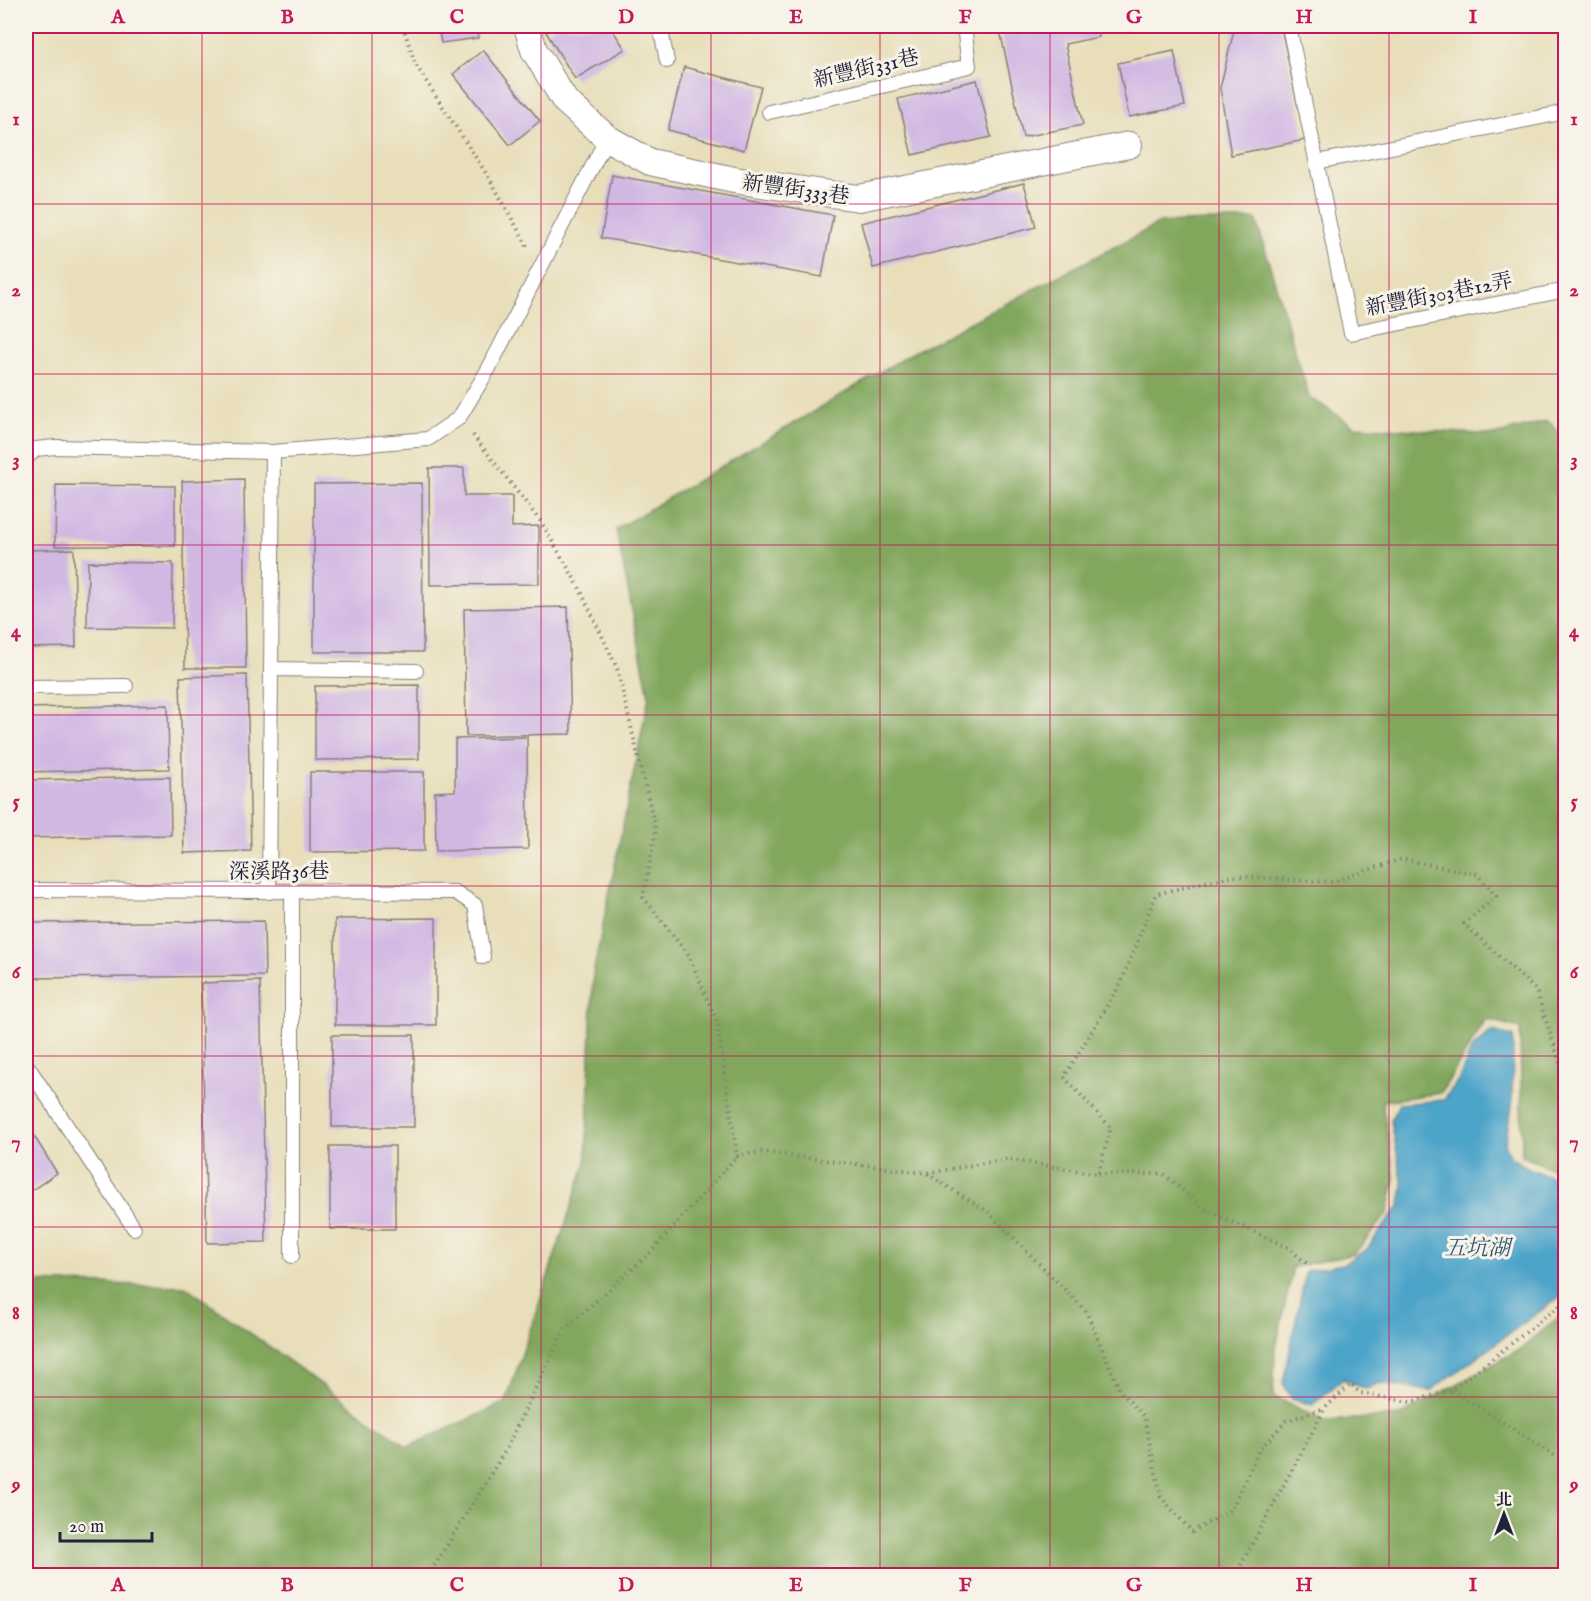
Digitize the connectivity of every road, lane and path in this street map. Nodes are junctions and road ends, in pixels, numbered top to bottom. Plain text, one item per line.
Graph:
1 (403, 26) edge
2 (527, 26) edge
3 (660, 26) edge
4 (964, 26) edge
5 (1289, 26) edge
6 (667, 61) dead end
7 (768, 112) dead end
8 (1566, 112) edge
9 (607, 138) junction
10 (1130, 145) dead end
11 (1317, 162) junction
12 (540, 268) junction
13 (1566, 290) edge
14 (459, 418) junction
15 (273, 452) junction
16 (26, 458) edge
17 (271, 669) junction
18 (416, 671) dead end
19 (126, 686) dead end
20 (26, 687) edge
21 (26, 890) edge
22 (269, 892) junction
23 (292, 893) junction
24 (483, 957) dead end
25 (26, 1064) edge
26 (1566, 1081) edge
27 (737, 1156) junction
28 (926, 1173) junction
29 (1098, 1174) junction
30 (134, 1228) dead end
31 (292, 1256) dead end
32 (1310, 1266) dead end
33 (1566, 1300) edge
34 (1452, 1390) junction
35 (1325, 1408) junction
36 (1566, 1456) edge
37 (428, 1575) edge
38 (1235, 1575) edge

1 - 12 path
2 - 9 street, 新豐街333巷
3 - 6 lane
4 - 7 lane, 新豐街331巷
5 - 11 lane, 新豐街303巷12弄
8 - 11 lane
9 - 10 street, 新豐街333巷
9 - 12 lane
11 - 13 lane, 新豐街303巷12弄
12 - 14 lane
14 - 15 lane
14 - 27 path
15 - 16 lane
15 - 17 lane
17 - 18 lane
17 - 22 lane
19 - 20 lane
21 - 22 lane, 深溪路36巷
22 - 23 lane, 深溪路36巷
23 - 24 lane, 深溪路36巷
23 - 31 lane
25 - 30 lane
26 - 29 path
27 - 28 path
27 - 37 path
28 - 29 path
28 - 35 path
29 - 32 path
33 - 34 path
34 - 35 path
34 - 36 path
35 - 38 path

